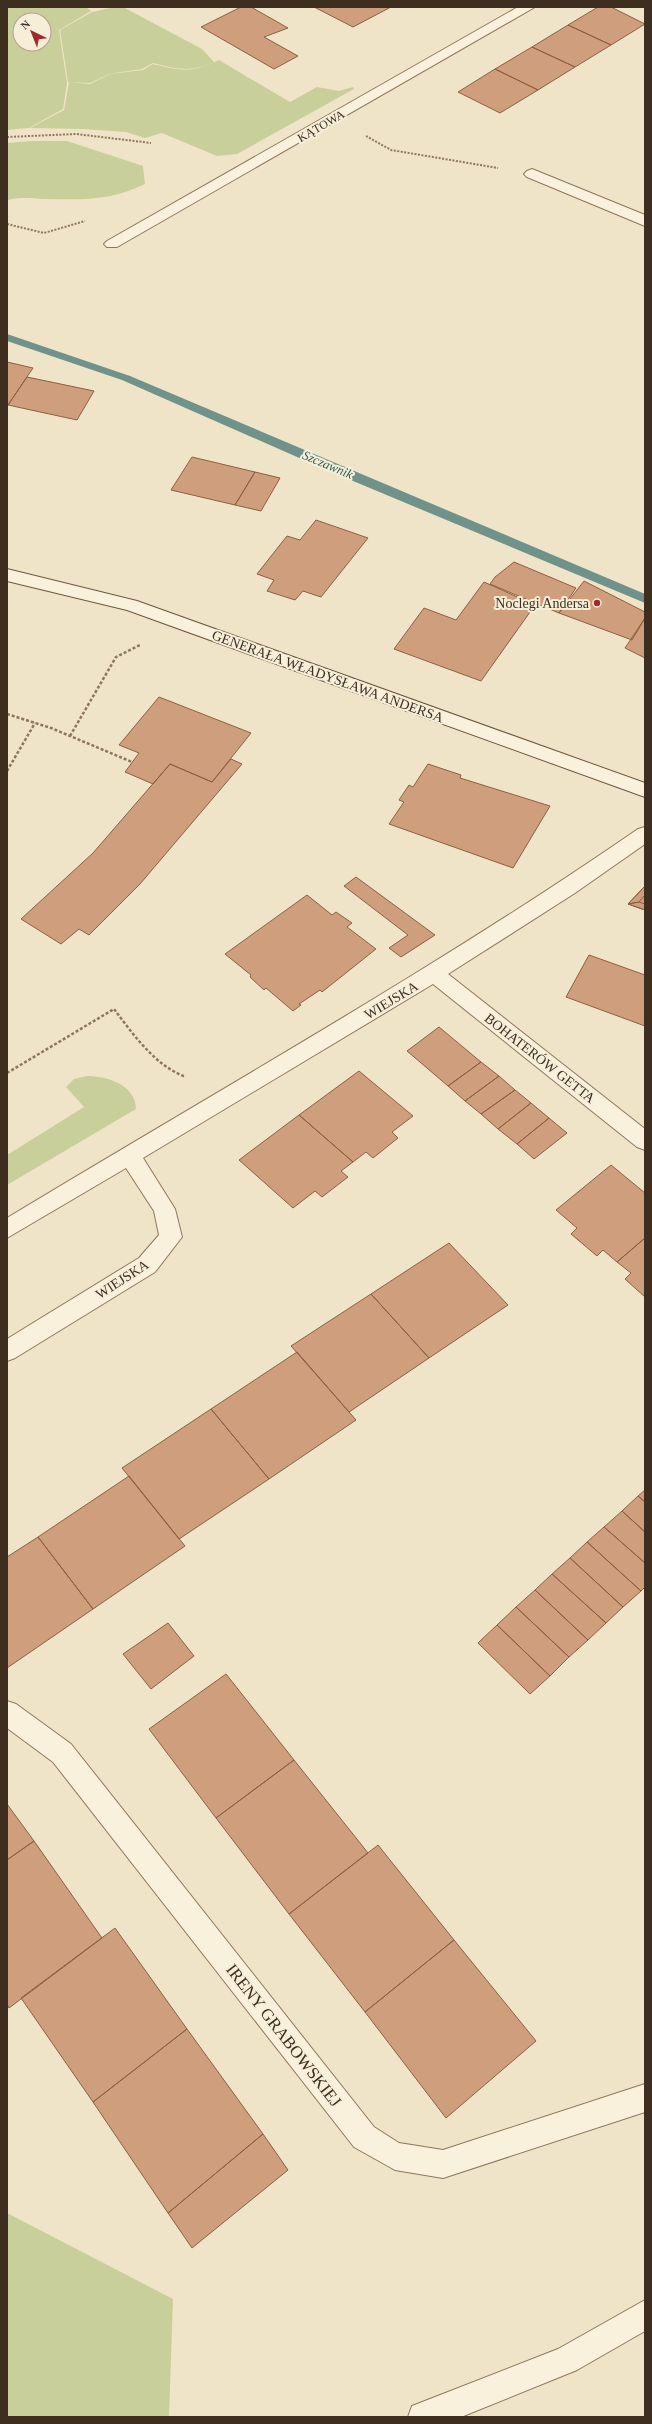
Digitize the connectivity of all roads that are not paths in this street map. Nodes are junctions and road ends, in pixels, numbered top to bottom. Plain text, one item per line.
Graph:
1 (528, 7) edge
2 (532, 174) road end
3 (645, 221) edge
4 (112, 244) dead end
5 (7, 574) edge
6 (645, 790) edge
7 (645, 834) edge
8 (435, 975) junction
9 (645, 1141) edge
10 (129, 1154) junction
11 (7, 1229) edge
12 (7, 1351) edge
13 (7, 1714) edge
14 (645, 2098) edge
15 (645, 2315) edge
16 (423, 2417) edge

1 - 4 street, KĄTOWA
2 - 3 street
5 - 6 street, GENERAŁA WŁADYSŁAWA ANDERSA
7 - 8 street, WIEJSKA
8 - 9 street, BOHATERÓW GETTA
8 - 10 street, WIEJSKA
10 - 11 street, WIEJSKA
10 - 12 street, WIEJSKA
13 - 14 street, IRENY GRABOWSKIEJ
15 - 16 street

